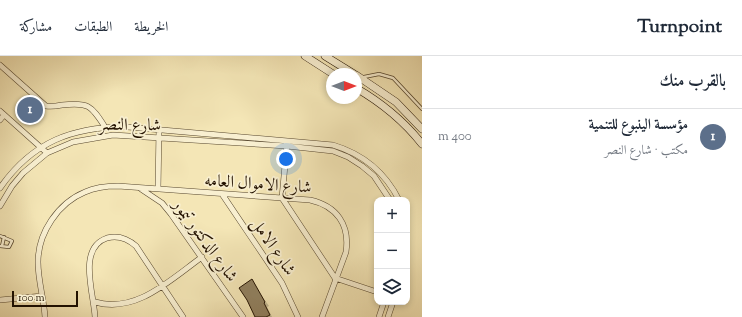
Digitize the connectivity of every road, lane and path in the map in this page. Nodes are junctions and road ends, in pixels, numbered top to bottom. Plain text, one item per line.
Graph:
1 (305, 56) edge
2 (326, 56) edge
3 (0, 65) edge
4 (345, 68) edge
5 (326, 70) edge
6 (362, 76) edge
7 (362, 79) edge
8 (362, 92) edge
9 (422, 109) edge
10 (2, 113) edge
11 (0, 120) edge
12 (105, 127) junction
13 (159, 129) junction
14 (422, 129) edge
15 (160, 137) junction
16 (287, 143) junction
17 (422, 144) edge
18 (41, 148) junction
19 (47, 153) junction
20 (5, 181) junction
21 (12, 186) junction
22 (0, 188) edge
23 (138, 188) junction
24 (158, 189) junction
25 (222, 194) junction
26 (388, 197) edge
27 (397, 197) edge
28 (282, 198) junction
29 (0, 206) edge
30 (0, 236) edge
31 (4, 237) junction
32 (1, 246) edge
33 (202, 257) junction
34 (336, 278) junction
35 (162, 286) junction
36 (374, 291) edge
37 (42, 296) junction
38 (0, 300) edge
39 (95, 302) junction
40 (383, 305) edge
41 (392, 305) edge
42 (45, 317) edge
43 (95, 317) edge
44 (183, 317) edge
45 (243, 317) edge
46 (298, 317) edge
47 (322, 317) edge
48 (379, 317) edge
49 (388, 317) edge

1 - 5 main road
2 - 4 main road
3 - 12 street
6 - 9 lane
7 - 14 main road
8 - 17 main road
10 - 11 street
10 - 18 street
12 - 13 street, شارع النصر
12 - 18 street, شارع النصر
13 - 15 street
13 - 16 street, شارع النصر
15 - 16 street, شارع النصر
15 - 19 street, شارع النصر
15 - 24 street
16 - 26 street
16 - 27 street
16 - 28 street
18 - 19 street
18 - 20 street, شارع النصر
19 - 21 street, شارع النصر
20 - 21 street
20 - 22 street, شارع النصر
21 - 29 street, شارع النصر
23 - 24 street, شارع الاموال العامه
23 - 33 street, شارع الدكتور تيمور
23 - 37 street, شارع الاموال العامه
24 - 25 street, شارع الاموال العامه
25 - 28 street, شارع الاموال العامه
25 - 46 street, شارع الامل
28 - 34 street
28 - 34 street, شارع الاموال العامه
30 - 31 lane
31 - 32 lane
31 - 32 lane
33 - 35 street
33 - 45 street, شارع الدكتور تيمور
34 - 36 street
34 - 47 street, شارع الاموال العامه
35 - 39 street
35 - 39 street
35 - 44 street
37 - 38 street
37 - 42 street, شارع الاموال العامه
39 - 43 street
40 - 48 street
41 - 49 street

